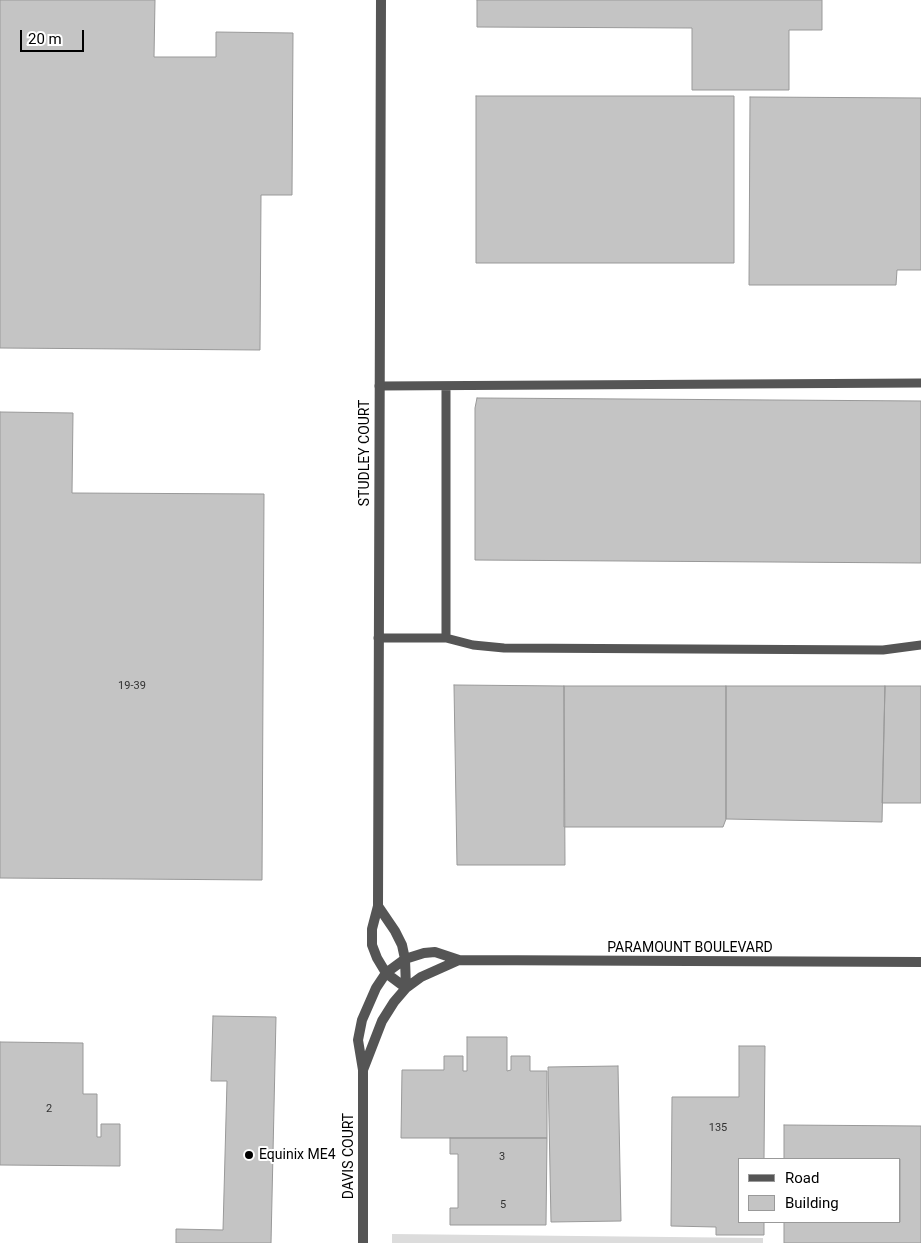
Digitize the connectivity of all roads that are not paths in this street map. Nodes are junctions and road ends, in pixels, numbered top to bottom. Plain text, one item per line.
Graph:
1 (381, 0) edge
2 (921, 383) edge
3 (379, 386) junction
4 (446, 386) junction
5 (378, 638) junction
6 (446, 638) junction
7 (921, 645) edge
8 (378, 906) junction
9 (405, 959) junction
10 (458, 960) junction
11 (921, 962) edge
12 (395, 966) joint
13 (386, 973) junction
14 (406, 988) junction
15 (363, 1070) junction
16 (363, 1243) edge

1 - 3 street, STUDLEY COURT
2 - 4 lane
3 - 4 lane
3 - 5 street, STUDLEY COURT
4 - 6 lane
5 - 6 lane
5 - 8 street, STUDLEY COURT
6 - 7 lane
8 - 9 street
8 - 13 street, STUDLEY COURT
9 - 10 street, PARAMOUNT BOULEVARD
9 - 12 street, PARAMOUNT BOULEVARD
9 - 14 street
10 - 11 street, PARAMOUNT BOULEVARD
10 - 14 street, PARAMOUNT BOULEVARD
12 - 13 street, DAVIS COURT
13 - 14 street, STUDLEY COURT
13 - 15 street, DAVIS COURT
14 - 15 street, DAVIS COURT
15 - 16 street, DAVIS COURT

